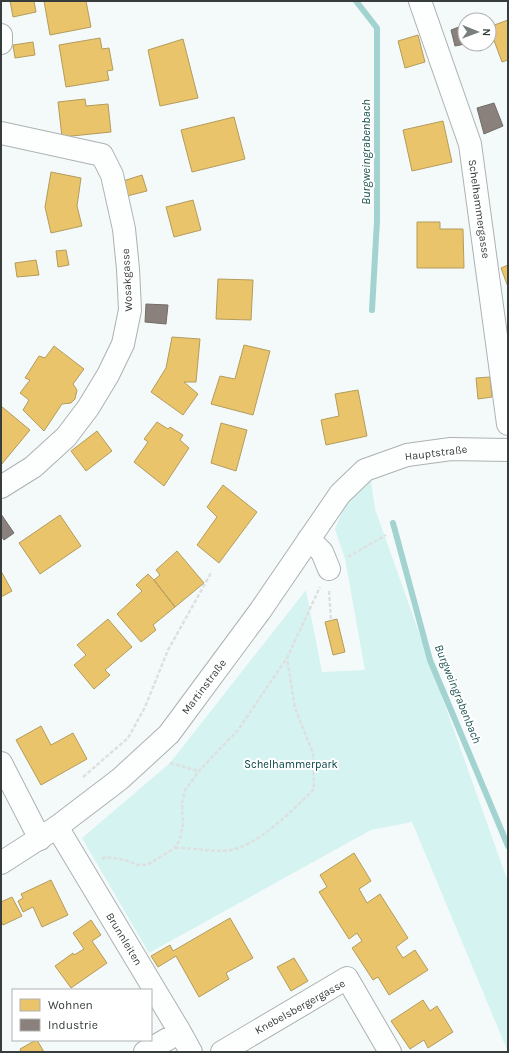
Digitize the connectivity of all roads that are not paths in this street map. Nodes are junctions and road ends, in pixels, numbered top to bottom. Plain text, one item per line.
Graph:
1 (420, 1) edge
2 (1, 36) edge
3 (1, 43) edge
4 (1, 133) edge
5 (508, 424) edge
6 (508, 450) edge
7 (366, 470) joint
8 (1, 487) edge
9 (309, 539) junction
10 (337, 564) road end
11 (1, 763) edge
12 (48, 833) junction
13 (1, 863) edge
14 (180, 1032) junction
15 (145, 1052) edge
16 (190, 1052) edge
17 (222, 1052) edge
18 (390, 1052) edge

1 - 5 street, Schelhammergasse
2 - 3 street
4 - 8 street, Wosakgasse
6 - 7 street, Hauptstraße
7 - 9 street, Martinstraße
9 - 10 street
9 - 12 street, Martinstraße
11 - 12 street, Brunnleiten
12 - 13 street, Martinstraße
12 - 14 street, Brunnleiten
14 - 15 street
14 - 16 street, Brunnleiten
17 - 18 street, Knebelsbergergasse

